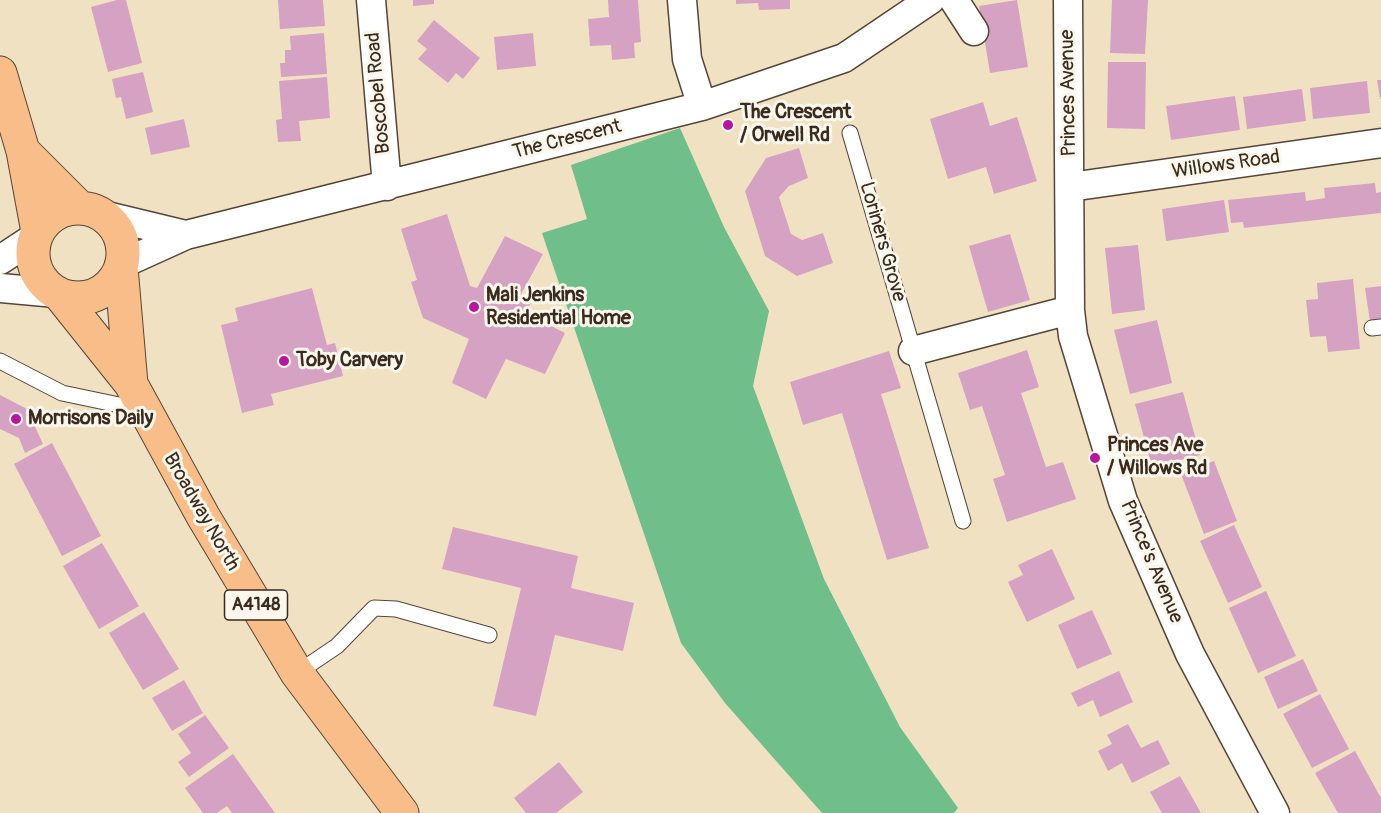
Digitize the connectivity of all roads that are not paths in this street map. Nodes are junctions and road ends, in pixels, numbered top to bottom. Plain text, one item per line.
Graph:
1 (371, 0) edge
2 (682, 0) edge
3 (930, 0) edge
4 (954, 0) edge
5 (1068, 0) edge
6 (974, 31) dead end
7 (0, 73) edge
8 (702, 106) junction
9 (850, 133) dead end
10 (1381, 143) edge
11 (23, 151) junction
12 (387, 186) junction
13 (1070, 187) junction
14 (92, 212) junction
15 (36, 235) junction
16 (186, 235) junction
17 (0, 260) edge
18 (122, 266) junction
19 (0, 288) edge
20 (58, 294) junction
21 (1070, 310) junction
22 (914, 351) junction
23 (0, 361) edge
24 (137, 397) junction
25 (963, 521) dead end
26 (489, 635) dead end
27 (297, 673) junction
28 (402, 813) edge
29 (1275, 813) edge

1 - 12 street, Boscobel Road
2 - 8 street
3 - 8 street, The Crescent
4 - 6 street
5 - 13 street, Princes Avenue
7 - 11 highway
8 - 12 street, The Crescent
9 - 22 lane, Loriners Grove
10 - 13 street, Willows Road
11 - 14 highway
11 - 15 highway
12 - 16 street, The Crescent
13 - 21 street, Prince's Avenue
14 - 15 highway
14 - 16 street, The Crescent
14 - 18 highway
15 - 17 street
15 - 20 highway
16 - 18 street, The Crescent
18 - 20 highway
18 - 24 highway, Broadway North / A4148
19 - 20 street
20 - 24 highway, Broadway North / A4148
21 - 22 street
21 - 29 street, Prince's Avenue
22 - 25 lane, Loriners Grove
23 - 24 lane
24 - 27 highway, Broadway North / A4148
26 - 27 lane
27 - 28 highway, Broadway North / A4148

